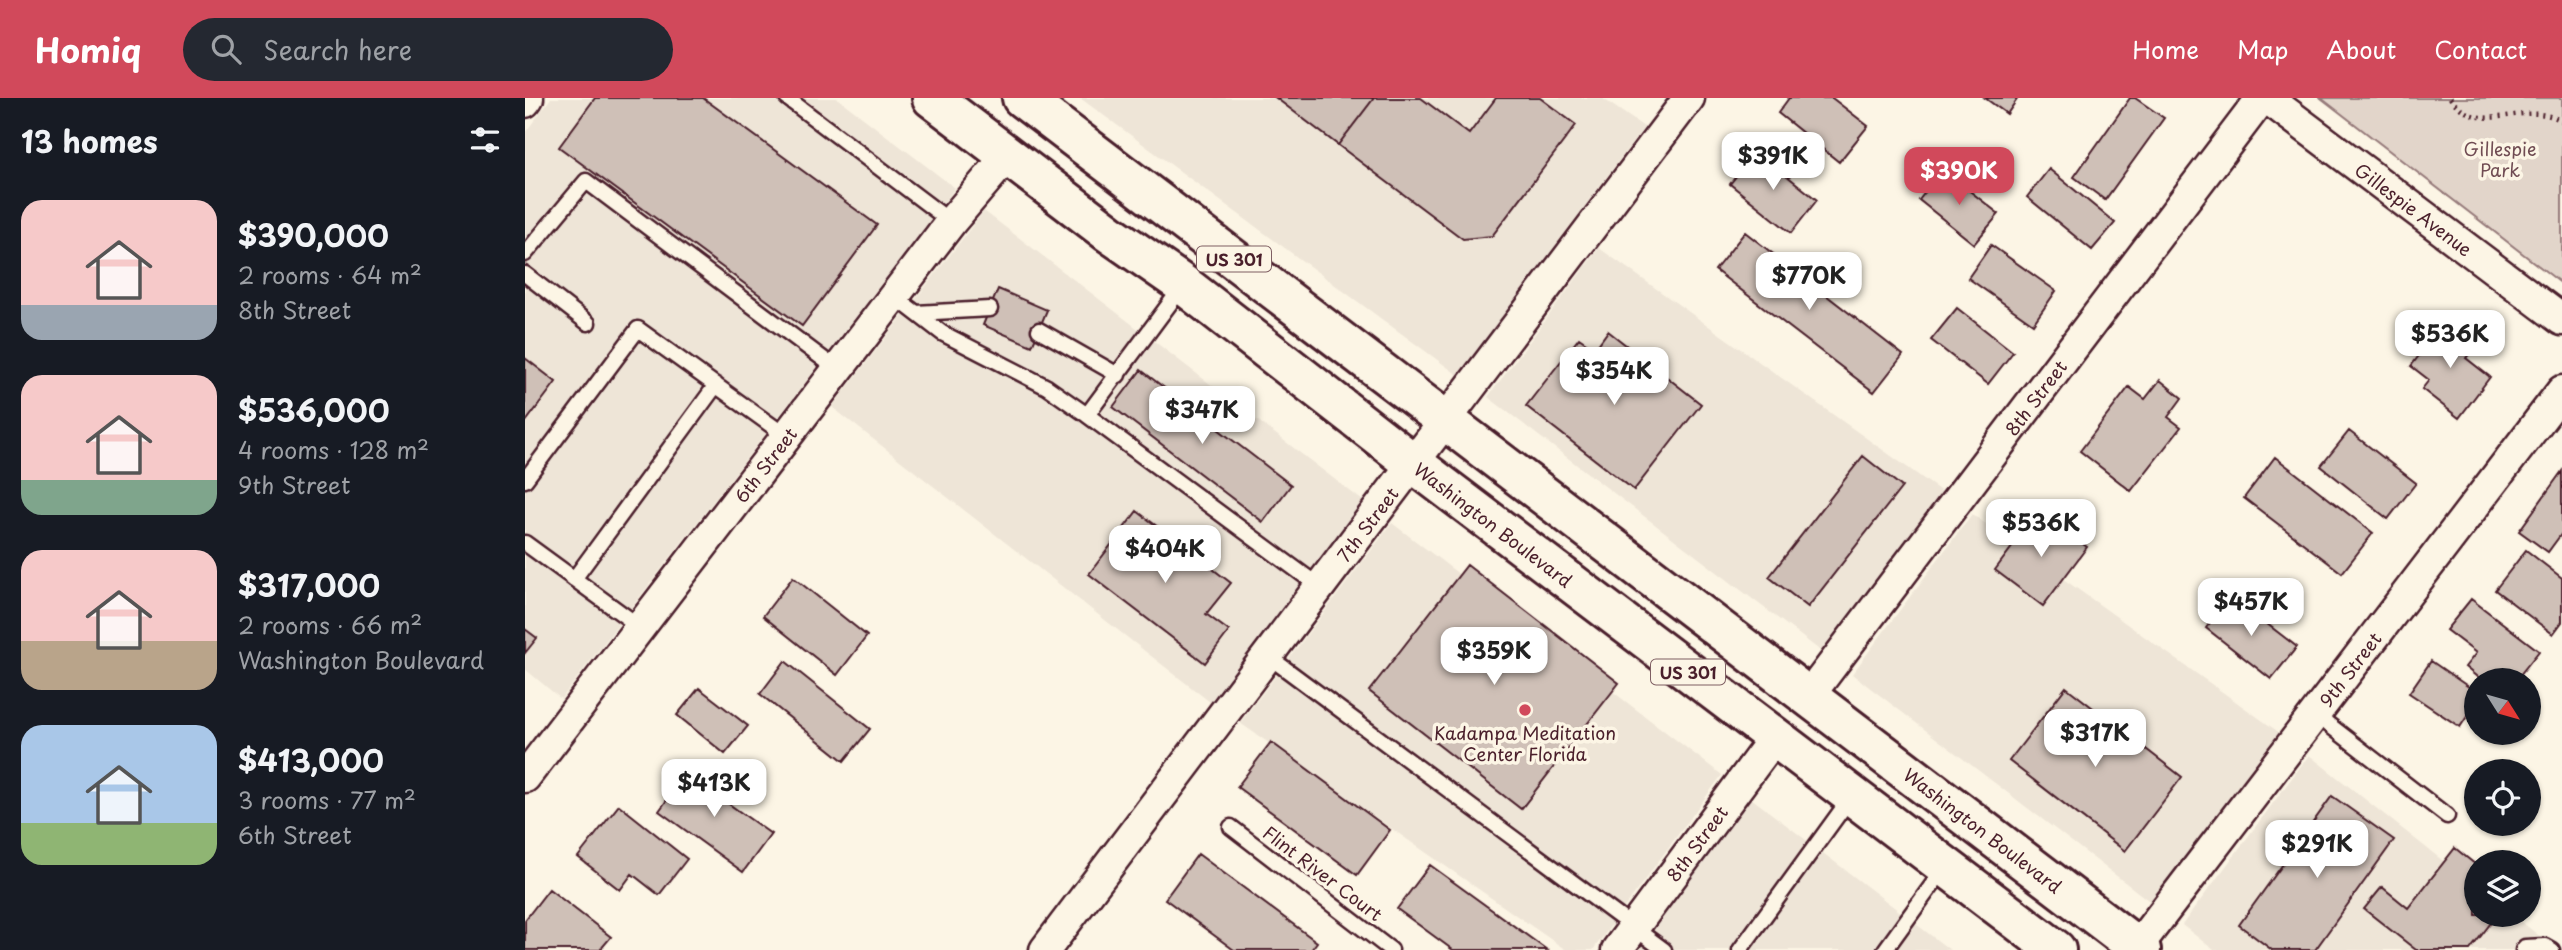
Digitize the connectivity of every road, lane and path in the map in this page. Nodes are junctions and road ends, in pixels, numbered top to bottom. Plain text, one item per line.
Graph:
1 (786, 98) edge
2 (932, 98) edge
3 (1022, 98) edge
4 (1689, 98) edge
5 (2264, 98) edge
6 (2450, 98) edge
7 (2562, 121) edge
8 (1008, 155) junction
9 (951, 222) junction
10 (525, 254) edge
11 (525, 274) edge
12 (1184, 285) junction
13 (905, 305) junction
14 (990, 309) dead end
15 (2562, 320) edge
16 (589, 323) dead end
17 (1039, 330) dead end
18 (838, 370) junction
19 (1118, 375) junction
20 (716, 385) junction
21 (2562, 391) edge
22 (1087, 415) junction
23 (1445, 421) junction
24 (786, 436) junction
25 (1413, 463) junction
26 (525, 480) edge
27 (525, 543) edge
28 (574, 579) junction
29 (1320, 587) junction
30 (640, 627) junction
31 (1268, 656) junction
32 (1808, 696) junction
33 (2315, 714) junction
34 (1775, 737) junction
35 (525, 777) edge
36 (1852, 796) junction
37 (2447, 816) dead end
38 (1231, 827) dead end
39 (1945, 867) junction
40 (1626, 938) edge
41 (2139, 948) edge
42 (1045, 950) edge
43 (1391, 950) edge
44 (1664, 950) edge
45 (1740, 950) edge
46 (1885, 950) edge
47 (2056, 950) edge
48 (2523, 950) edge
49 (2551, 950) edge

1 - 9 lane
2 - 8 main road, Washington Boulevard / US 301
3 - 23 main road, Washington Boulevard / US 301
4 - 23 street, 7th Street
5 - 15 street, Gillespie Avenue
5 - 32 street, 8th Street
6 - 7 path
8 - 9 street, 6th Street
8 - 12 main road, Washington Boulevard / US 301
9 - 13 street, 6th Street
10 - 18 lane
11 - 16 lane
12 - 19 lane
12 - 25 main road, Washington Boulevard / US 301
13 - 14 lane
13 - 18 street, 6th Street
13 - 22 lane
17 - 19 lane
18 - 24 street, 6th Street
19 - 22 lane
20 - 24 lane
20 - 26 lane
20 - 28 lane
21 - 33 street, 9th Street
22 - 29 lane
23 - 25 street, 7th Street
23 - 32 main road, Washington Boulevard / US 301
24 - 30 street, 6th Street
25 - 29 street, 7th Street
25 - 34 main road, Washington Boulevard / US 301
27 - 28 lane
28 - 30 lane
29 - 31 street, 7th Street
30 - 35 street, 6th Street
31 - 40 lane
31 - 42 street, 7th Street
32 - 41 main road, Washington Boulevard / US 301
33 - 37 lane
33 - 41 street, 9th Street
34 - 36 main road, Washington Boulevard / US 301
34 - 40 street, 8th Street
36 - 39 main road, Washington Boulevard / US 301
36 - 45 lane
38 - 43 lane, Flint River Court
39 - 46 lane
39 - 47 main road, Washington Boulevard / US 301
40 - 44 lane
48 - 49 lane

